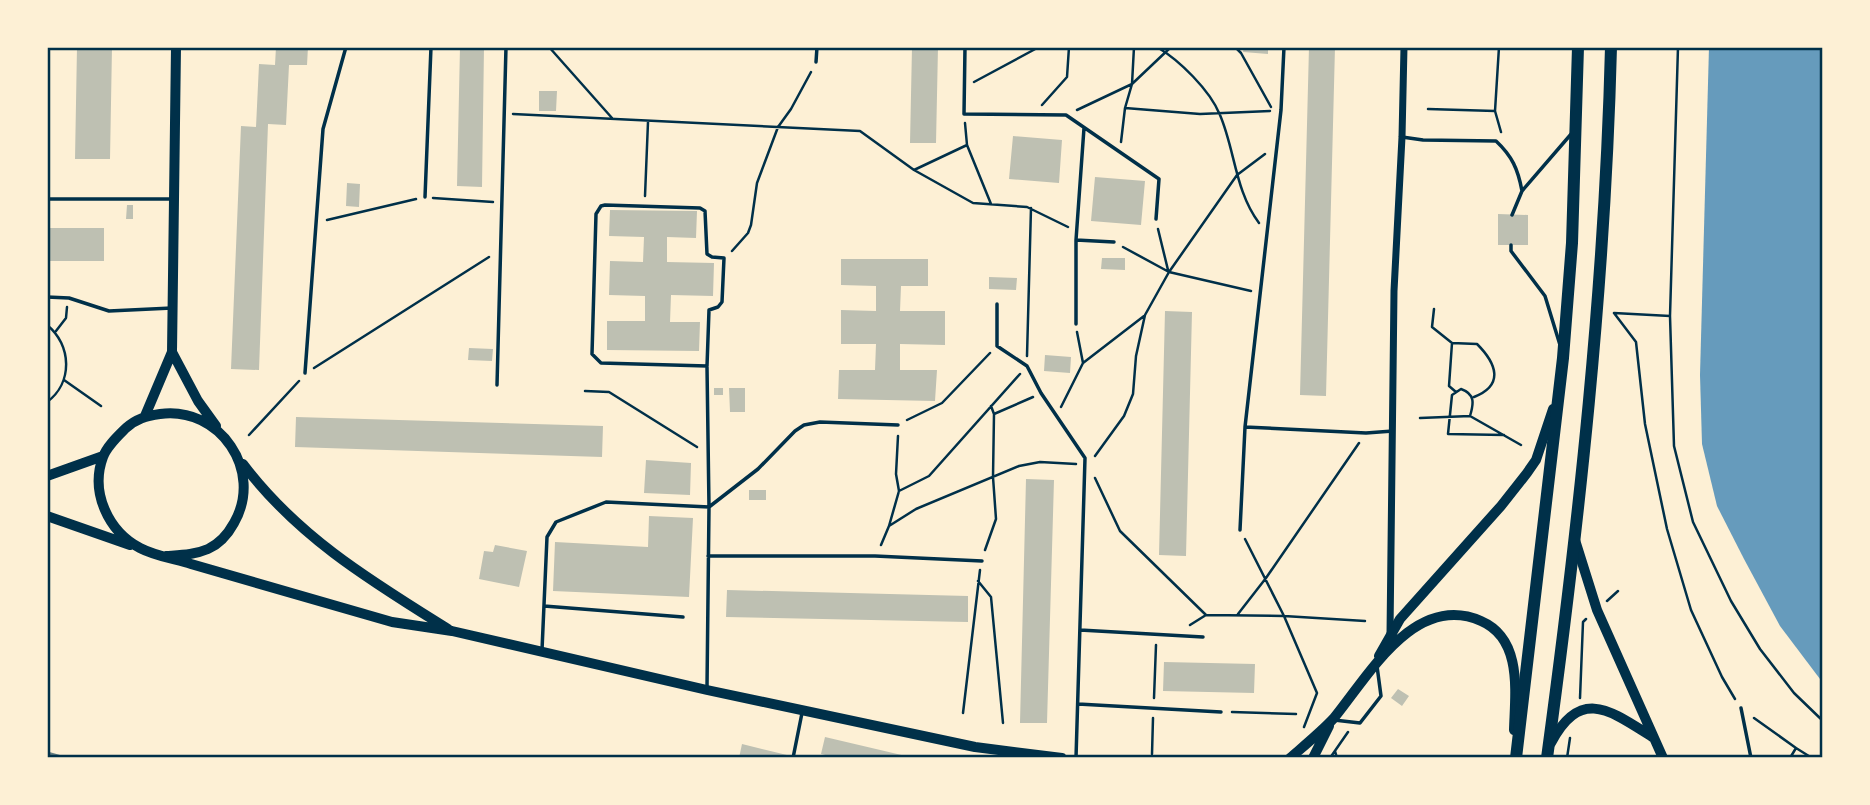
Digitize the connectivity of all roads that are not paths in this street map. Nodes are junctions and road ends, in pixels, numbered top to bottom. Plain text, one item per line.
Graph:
1 (47, 47) edge
2 (176, 47) edge
3 (346, 47) edge
4 (431, 47) edge
5 (506, 47) edge
6 (817, 47) edge
7 (965, 47) edge
8 (1284, 47) edge
9 (1404, 47) edge
10 (1578, 47) edge
11 (1611, 47) edge
12 (47, 55) edge
13 (816, 62) road end
14 (1084, 128) junction
15 (1576, 129) junction
16 (1402, 137) junction
17 (1522, 191) junction
18 (425, 197) road end
19 (47, 199) edge
20 (174, 199) junction
21 (1512, 215) dead end
22 (1156, 219) road end
23 (1076, 240) junction
24 (1114, 242) road end
25 (1511, 245) dead end
26 (47, 297) edge
27 (997, 304) dead end
28 (173, 308) junction
29 (1076, 324) road end
30 (172, 352) junction
31 (1563, 358) junction
32 (707, 366) junction
33 (305, 373) road end
34 (498, 385) dead end
35 (1560, 390) junction
36 (145, 416) junction
37 (898, 425) road end
38 (1245, 427) junction
39 (1393, 431) junction
40 (225, 438) junction
41 (103, 456) junction
42 (240, 461) junction
43 (47, 476) edge
44 (709, 508) junction
45 (47, 516) edge
46 (1240, 530) road end
47 (1575, 538) junction
48 (140, 548) junction
49 (166, 556) junction
50 (708, 556) junction
51 (982, 561) dead end
52 (544, 606) junction
53 (683, 617) dead end
54 (1080, 630) junction
55 (452, 631) junction
56 (1390, 635) junction
57 (1203, 637) dead end
58 (542, 652) junction
59 (1376, 663) junction
60 (707, 691) junction
61 (1078, 704) junction
62 (1741, 708) road end
63 (803, 711) junction
64 (1221, 712) road end
65 (1332, 720) junction
66 (1654, 738) junction
67 (989, 750) junction
68 (1548, 753) edge
69 (793, 758) edge
70 (1006, 758) edge
71 (1062, 758) edge
72 (1076, 758) edge
73 (1290, 758) edge
74 (1312, 758) edge
75 (1515, 758) edge
76 (1663, 758) edge
77 (1751, 758) edge

1 - 12 lane
2 - 20 street
3 - 33 lane
4 - 18 lane
5 - 34 lane
6 - 13 lane
7 - 14 lane
8 - 38 lane
9 - 16 street
10 - 15 highway
11 - 47 highway
14 - 22 lane
14 - 23 lane
15 - 17 lane
15 - 31 highway
16 - 17 lane
16 - 39 street
17 - 21 lane
19 - 20 lane
20 - 28 street
23 - 24 lane
23 - 29 lane
25 - 31 lane
26 - 28 lane
27 - 54 lane
28 - 30 street
30 - 36 street
30 - 40 street
31 - 35 highway
32 - 32 lane
32 - 44 lane
35 - 56 main road
35 - 75 highway
36 - 40 street
36 - 41 street
37 - 44 lane
38 - 39 lane
38 - 46 lane
39 - 56 street
40 - 42 street
41 - 43 street
41 - 48 street
42 - 49 street
42 - 55 street
44 - 50 lane
44 - 52 lane
45 - 48 street
47 - 66 main road
47 - 68 highway
48 - 49 street
49 - 55 street
50 - 51 lane
50 - 60 lane
52 - 53 lane
52 - 58 lane
54 - 57 lane
54 - 61 lane
55 - 58 street
56 - 59 main road
58 - 60 street
59 - 65 main road
59 - 65 lane
59 - 75 main road
60 - 63 street
61 - 64 lane
61 - 72 lane
62 - 77 lane
63 - 67 street
63 - 69 lane
65 - 73 main road
65 - 74 main road
66 - 68 main road
66 - 76 main road
67 - 70 street
67 - 71 street

